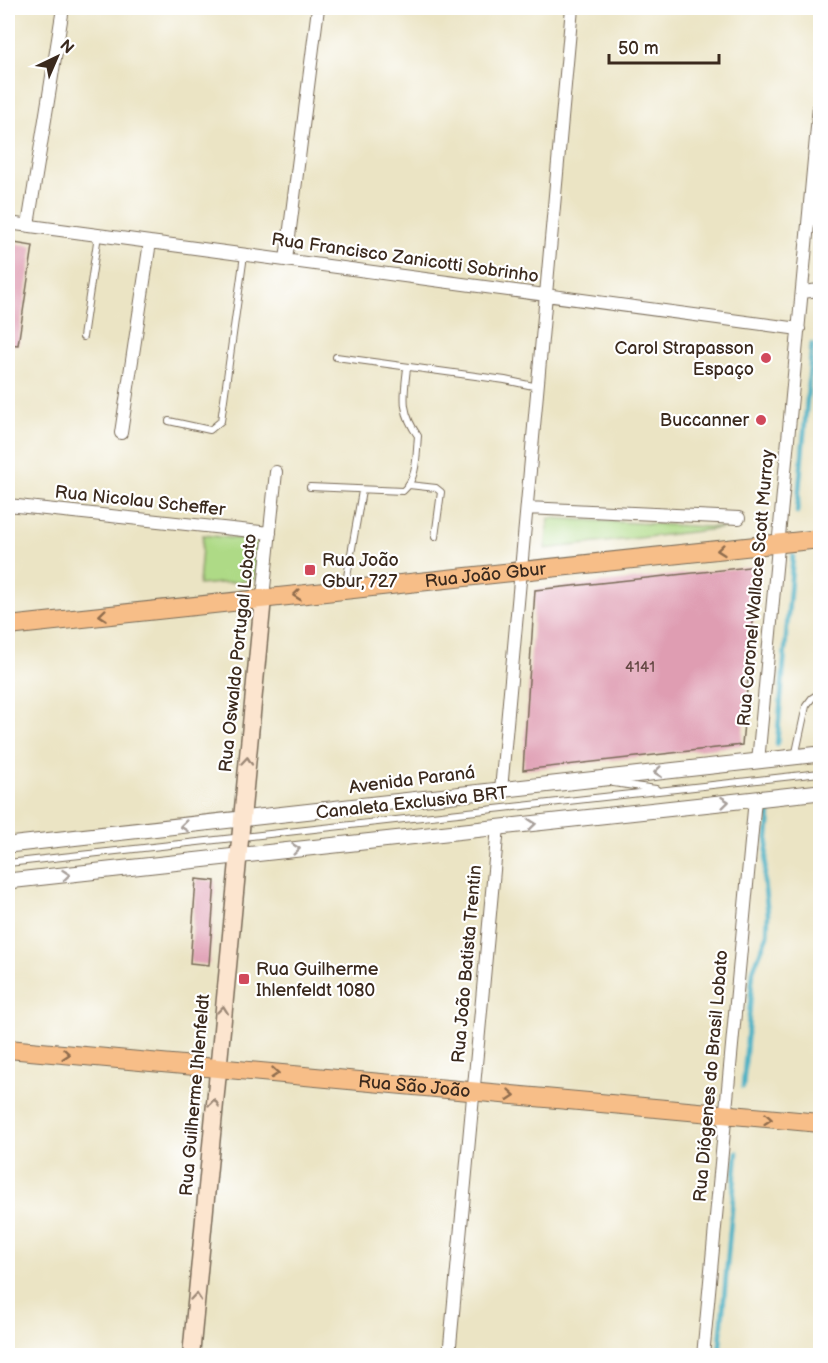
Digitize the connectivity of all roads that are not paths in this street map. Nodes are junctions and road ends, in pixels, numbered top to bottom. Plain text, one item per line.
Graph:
1 (63, 8) edge
2 (318, 8) edge
3 (572, 8) edge
4 (820, 95) edge
5 (819, 134) edge
6 (8, 223) edge
7 (28, 225) junction
8 (98, 235) junction
9 (150, 242) junction
10 (244, 254) junction
11 (286, 260) junction
12 (820, 290) edge
13 (802, 292) junction
14 (546, 295) junction
15 (799, 328) junction
16 (83, 337) dead end
17 (336, 357) dead end
18 (407, 368) junction
19 (538, 387) junction
20 (168, 421) dead end
21 (121, 433) dead end
22 (276, 472) dead end
23 (409, 485) junction
24 (310, 487) dead end
25 (362, 491) junction
26 (8, 505) edge
27 (527, 508) junction
28 (739, 518) dead end
29 (270, 533) junction
30 (435, 537) dead end
31 (820, 539) edge
32 (778, 544) junction
33 (521, 571) junction
34 (345, 590) junction
35 (263, 598) junction
36 (8, 626) edge
37 (820, 693) edge
38 (820, 754) edge
39 (795, 757) junction
40 (758, 762) junction
41 (820, 773) edge
42 (591, 780) junction
43 (501, 790) junction
44 (666, 790) junction
45 (820, 792) edge
46 (755, 799) junction
47 (242, 819) junction
48 (498, 827) junction
49 (240, 838) junction
50 (8, 845) edge
51 (238, 856) junction
52 (8, 863) edge
53 (8, 881) edge
54 (8, 1049) edge
55 (217, 1068) junction
56 (473, 1092) junction
57 (725, 1115) junction
58 (820, 1124) edge
59 (191, 1356) edge
60 (449, 1356) edge
61 (703, 1356) edge

1 - 7 street
2 - 11 street
3 - 14 street
4 - 5 street, Rua Coronel Wallace Scott Murray
5 - 13 street, Rua Coronel Wallace Scott Murray
6 - 7 street, Rua Francisco Zanicotti Sobrinho
7 - 8 street, Rua Francisco Zanicotti Sobrinho
8 - 9 street, Rua Francisco Zanicotti Sobrinho
8 - 16 lane
9 - 10 street, Rua Francisco Zanicotti Sobrinho
9 - 21 street
10 - 11 street, Rua Francisco Zanicotti Sobrinho
10 - 20 lane
11 - 14 street, Rua Francisco Zanicotti Sobrinho
12 - 13 street
13 - 15 street, Rua Coronel Wallace Scott Murray
14 - 15 street, Rua Francisco Zanicotti Sobrinho
14 - 19 street
15 - 32 street, Rua Coronel Wallace Scott Murray
17 - 18 lane
18 - 19 lane
18 - 23 lane
19 - 27 street
22 - 29 street, Rua Oswaldo Portugal Lobato
23 - 25 lane
23 - 30 lane
24 - 25 lane
25 - 34 lane
26 - 29 street, Rua Nicolau Scheffer
27 - 28 street
27 - 33 street
29 - 35 street, Rua Oswaldo Portugal Lobato
31 - 32 main road, Rua João Gbur
32 -> 33 main road, Rua João Gbur
32 - 40 street, Rua Coronel Wallace Scott Murray
33 - 34 main road, Rua João Gbur
33 - 43 street
34 -> 35 main road, Rua João Gbur
35 -> 36 main road, Rua João Gbur
47 -> 35 main road, Rua Oswaldo Portugal Lobato
37 - 39 lane
38 - 39 street, Avenida Paraná
39 - 40 street, Avenida Paraná
40 -> 42 street, Avenida Paraná
41 - 44 lane, Canaleta Exclusiva BRT
42 - 43 street, Avenida Paraná
42 - 44 lane
43 - 47 street, Avenida Paraná
44 - 49 lane, Canaleta Exclusiva BRT
45 - 46 street
48 -> 46 street
46 - 57 street, Rua Diógenes do Brasil Lobato
47 - 49 main road, Rua Oswaldo Portugal Lobato
47 -> 50 street, Avenida Paraná
51 -> 48 street
48 - 56 street, Rua João Batista Trentin
49 - 51 main road, Rua Guilherme Ihlenfeldt
49 - 52 lane, Canaleta Exclusiva BRT
53 -> 51 street
55 -> 51 main road, Rua Guilherme Ihlenfeldt
54 -> 55 main road, Rua São João
55 -> 56 main road, Rua São João
59 -> 55 main road, Rua Guilherme Ihlenfeldt
56 -> 57 main road, Rua São João
56 - 60 street, Rua João Batista Trentin
57 -> 58 main road, Rua São João
57 - 61 street, Rua Diógenes do Brasil Lobato

